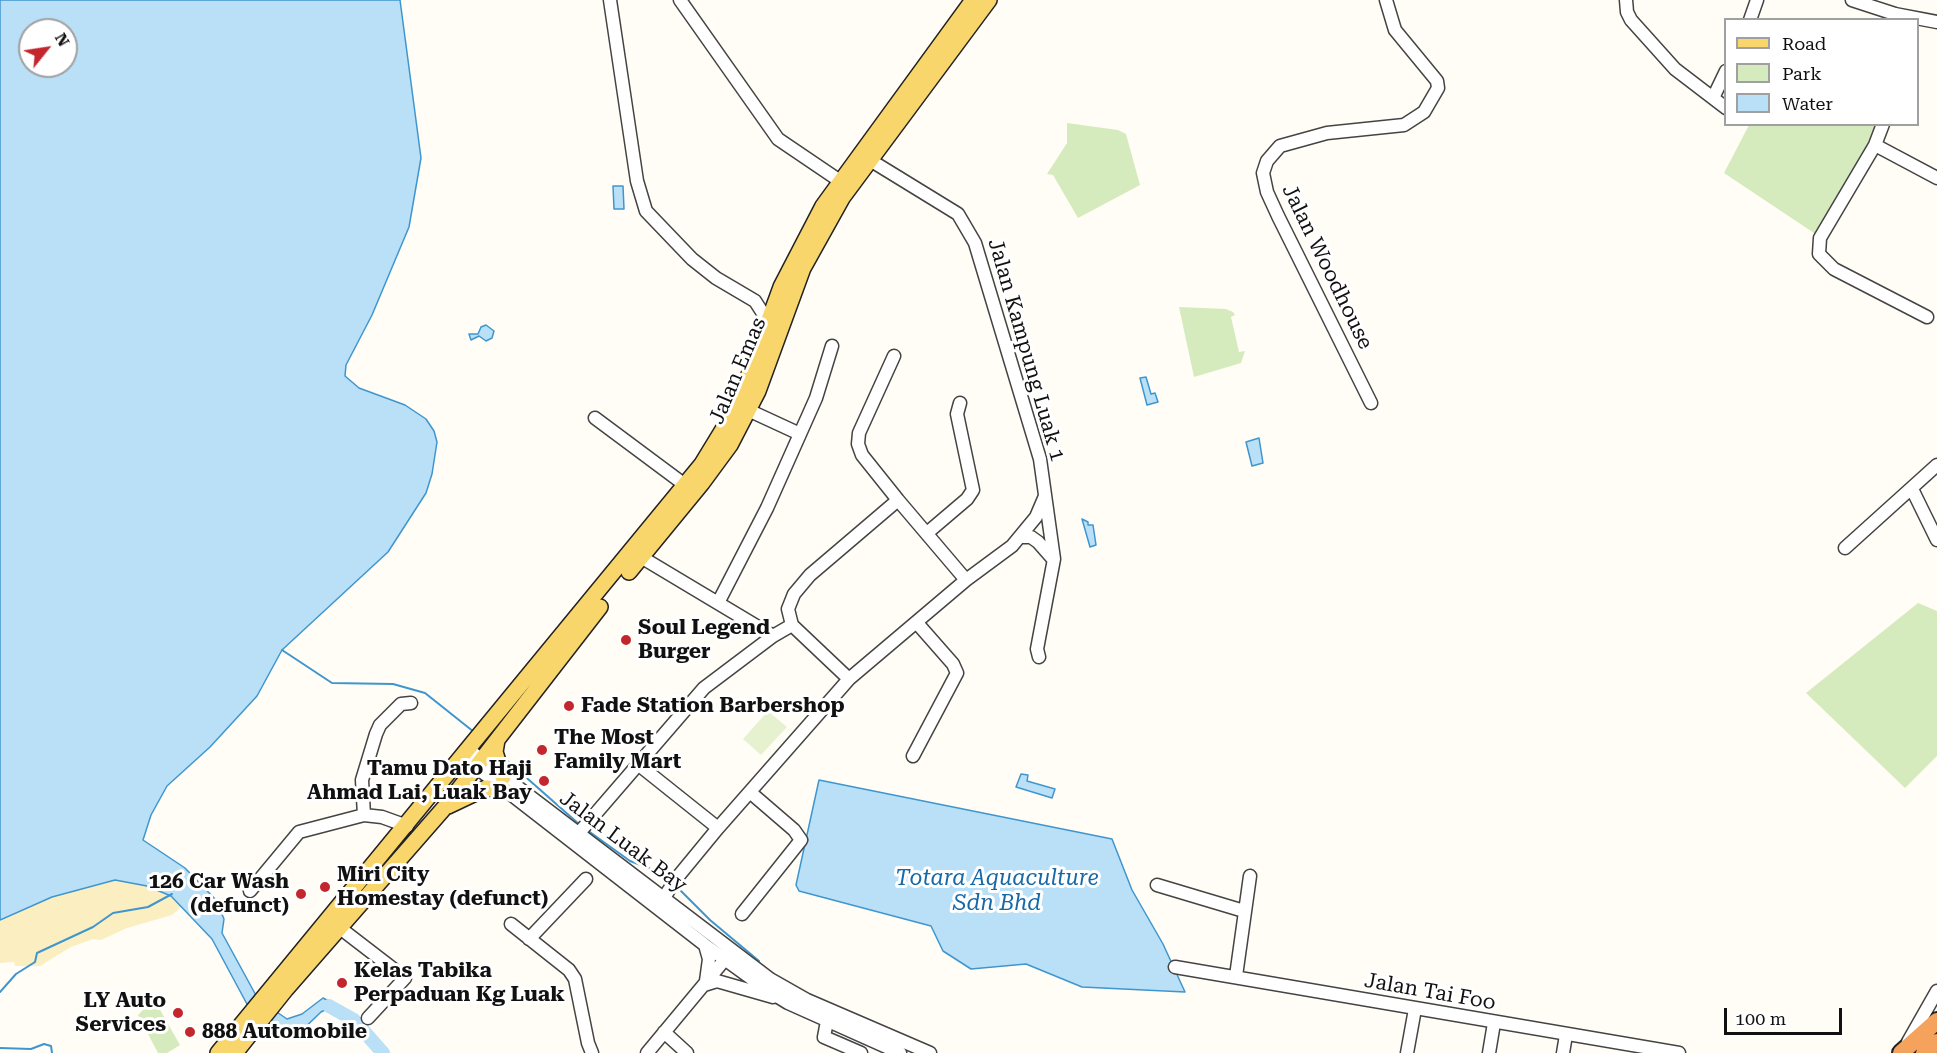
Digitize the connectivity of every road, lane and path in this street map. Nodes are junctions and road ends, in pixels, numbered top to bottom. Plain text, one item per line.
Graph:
1 (610, 0) edge
2 (680, 0) edge
3 (973, 0) edge
4 (989, 0) edge
5 (1386, 0) edge
6 (1757, 0) edge
7 (1851, 0) edge
8 (1897, 0) edge
9 (1626, 2) edge
10 (1894, 16) edge
11 (1751, 18) edge
12 (1919, 19) edge
13 (1937, 22) edge
14 (1724, 74) edge
15 (1713, 98) junction
16 (1724, 107) edge
17 (1882, 126) edge
18 (1875, 146) junction
19 (870, 160) junction
20 (1937, 178) edge
21 (840, 182) junction
22 (779, 295) junction
23 (755, 301) junction
24 (1927, 317) dead end
25 (768, 326) junction
26 (832, 346) dead end
27 (894, 356) dead end
28 (960, 403) dead end
29 (1371, 403) dead end
30 (748, 410) junction
31 (595, 418) dead end
32 (800, 434) junction
33 (1937, 465) edge
34 (685, 485) junction
35 (1912, 489) junction
36 (1046, 496) junction
37 (898, 500) junction
38 (927, 533) junction
39 (1022, 537) junction
40 (1937, 540) edge
41 (1845, 548) dead end
42 (641, 557) junction
43 (1054, 560) junction
44 (966, 580) junction
45 (719, 601) junction
46 (917, 622) junction
47 (792, 625) junction
48 (773, 636) junction
49 (1039, 657) dead end
50 (849, 679) junction
51 (411, 703) dead end
52 (483, 749) junction
53 (913, 756) dead end
54 (639, 765) junction
55 (503, 784) junction
56 (751, 793) junction
57 (445, 807) junction
58 (364, 815) junction
59 (718, 828) junction
60 (403, 830) junction
61 (578, 834) junction
62 (1250, 876) dead end
63 (586, 879) dead end
64 (1157, 885) dead end
65 (250, 891) dead end
66 (667, 893) junction
67 (1244, 911) junction
68 (742, 914) dead end
69 (511, 924) dead end
70 (340, 928) junction
71 (529, 939) junction
72 (705, 945) junction
73 (725, 952) junction
74 (1175, 967) dead end
75 (1236, 976) junction
76 (704, 984) junction
77 (282, 985) junction
78 (1937, 991) edge
79 (788, 1003) junction
80 (1415, 1010) junction
81 (368, 1018) dead end
82 (827, 1021) junction
83 (1937, 1021) edge
84 (1494, 1023) junction
85 (247, 1030) junction
86 (664, 1032) junction
87 (1566, 1035) junction
88 (1937, 1042) edge
89 (1631, 1049) edge
90 (218, 1053) edge
91 (235, 1053) edge
92 (592, 1053) edge
93 (647, 1053) edge
94 (687, 1053) edge
95 (861, 1053) edge
96 (900, 1053) edge
97 (930, 1053) edge
98 (1407, 1053) edge
99 (1490, 1053) edge
100 (1563, 1053) edge
101 (1679, 1053) edge
102 (1902, 1053) edge
103 (1924, 1053) edge

1 - 23 street
2 - 21 street
3 - 21 main road, Jalan Emas
4 - 19 main road, Jalan Emas
5 - 29 street, Jalan Woodhouse
6 - 11 street
7 - 10 street
8 - 10 street
9 - 15 street
12 - 13 street
14 - 15 street
15 - 16 street
17 - 18 street
18 - 20 street
18 - 24 street
19 - 30 main road, Jalan Emas
19 - 36 street, Jalan Kampung Luak 1
21 - 22 main road, Jalan Emas
22 - 23 street
22 - 25 main road, Jalan Emas
23 - 25 street
25 - 34 main road, Jalan Emas
26 - 32 street
27 - 37 street
28 - 38 street
30 - 32 street
30 - 42 main road, Jalan Emas
31 - 34 street
32 - 45 street
33 - 35 street
34 - 52 main road, Jalan Emas
35 - 40 street
35 - 41 street
36 - 39 street, Jalan Kampung Luak 1
36 - 43 street, Jalan Kampung Luak 1
37 - 38 street
37 - 47 street
38 - 44 street
39 - 43 street
39 - 44 street, Jalan Kampung Luak 1
42 - 45 street
42 - 52 main road, Jalan Emas
43 - 49 street, Jalan Kampung Luak 1
44 - 46 street, Jalan Kampung Luak 1
45 - 48 street
46 - 50 street, Jalan Kampung Luak 1
46 - 53 street
47 - 48 street
47 - 50 street
48 - 54 street
50 - 56 street, Jalan Kampung Luak 1
51 - 58 street
52 - 55 main road
52 - 55 street, Jalan Luak Bay
52 - 57 main road
52 - 60 main road
54 - 59 street
54 - 61 street
55 - 57 main road
55 - 61 street, Jalan Luak Bay
55 - 66 street, Jalan Luak Bay
56 - 59 street, Jalan Kampung Luak 1
56 - 68 street
57 - 70 main road
58 - 60 street
58 - 65 street
59 - 66 street, Jalan Kampung Luak 1
60 - 77 main road
61 - 66 street, Jalan Luak Bay
62 - 67 street
63 - 71 street
64 - 67 street
66 - 72 street, Jalan Luak Bay
66 - 73 street, Jalan Luak Bay
67 - 75 street
69 - 71 street
70 - 77 main road
70 - 81 street
71 - 92 street
72 - 73 street, Jalan Luak Bay
72 - 76 street
73 - 76 street
73 - 79 street, Jalan Luak Bay
73 - 97 street
74 - 75 street, Jalan Tai Foo
75 - 80 street, Jalan Tai Foo
76 - 79 street
76 - 86 street
77 - 85 main road
78 - 102 street
79 - 82 street, Jalan Luak Bay
80 - 84 street, Jalan Tai Foo
80 - 98 street
82 - 95 street
82 - 96 street, Jalan Luak Bay
83 - 102 highway
84 - 87 street, Jalan Tai Foo
84 - 99 street
85 - 90 main road
85 - 91 main road
86 - 93 street
86 - 94 street
87 - 89 street, Jalan Tai Foo
87 - 100 street
88 - 103 highway
89 - 101 street, Jalan Tai Foo

